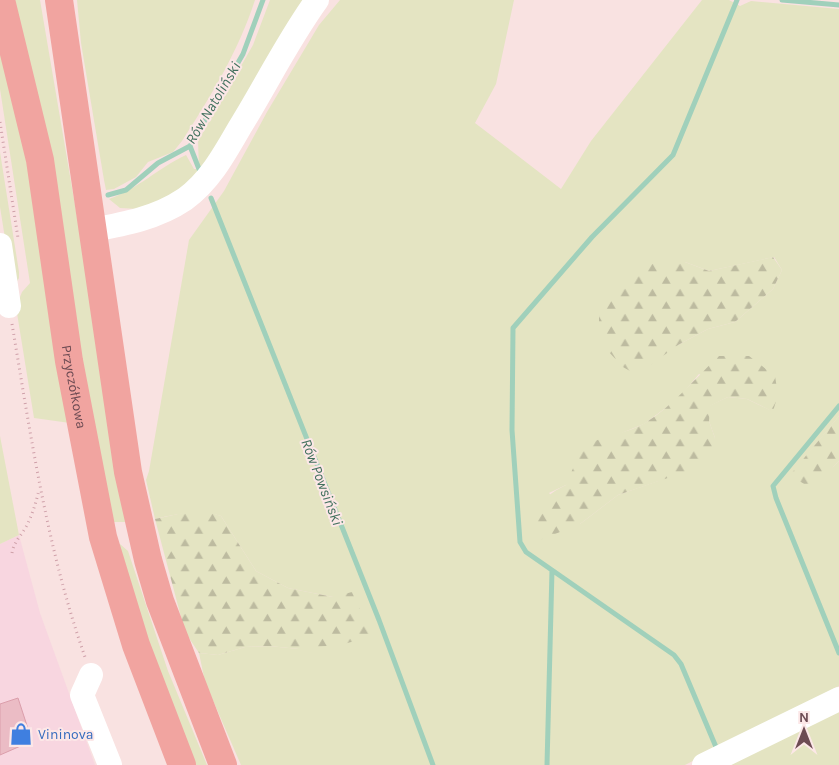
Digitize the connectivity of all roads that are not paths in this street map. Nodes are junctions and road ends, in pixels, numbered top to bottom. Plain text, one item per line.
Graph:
1 (1, 0) edge
2 (59, 0) edge
3 (317, 0) edge
4 (92, 230) junction
5 (10, 244) edge
6 (9, 306) road end
7 (103, 537) junction
8 (148, 560) junction
9 (91, 675) road end
10 (839, 699) edge
11 (110, 765) edge
12 (182, 765) edge
13 (223, 765) edge
14 (704, 765) edge

1 - 7 main road, Przyczółkowa
2 - 4 main road
3 - 4 street
4 - 8 main road
5 - 6 street
7 - 8 main road
7 - 12 main road, Przyczółkowa
8 - 13 main road
9 - 11 street
10 - 14 street

